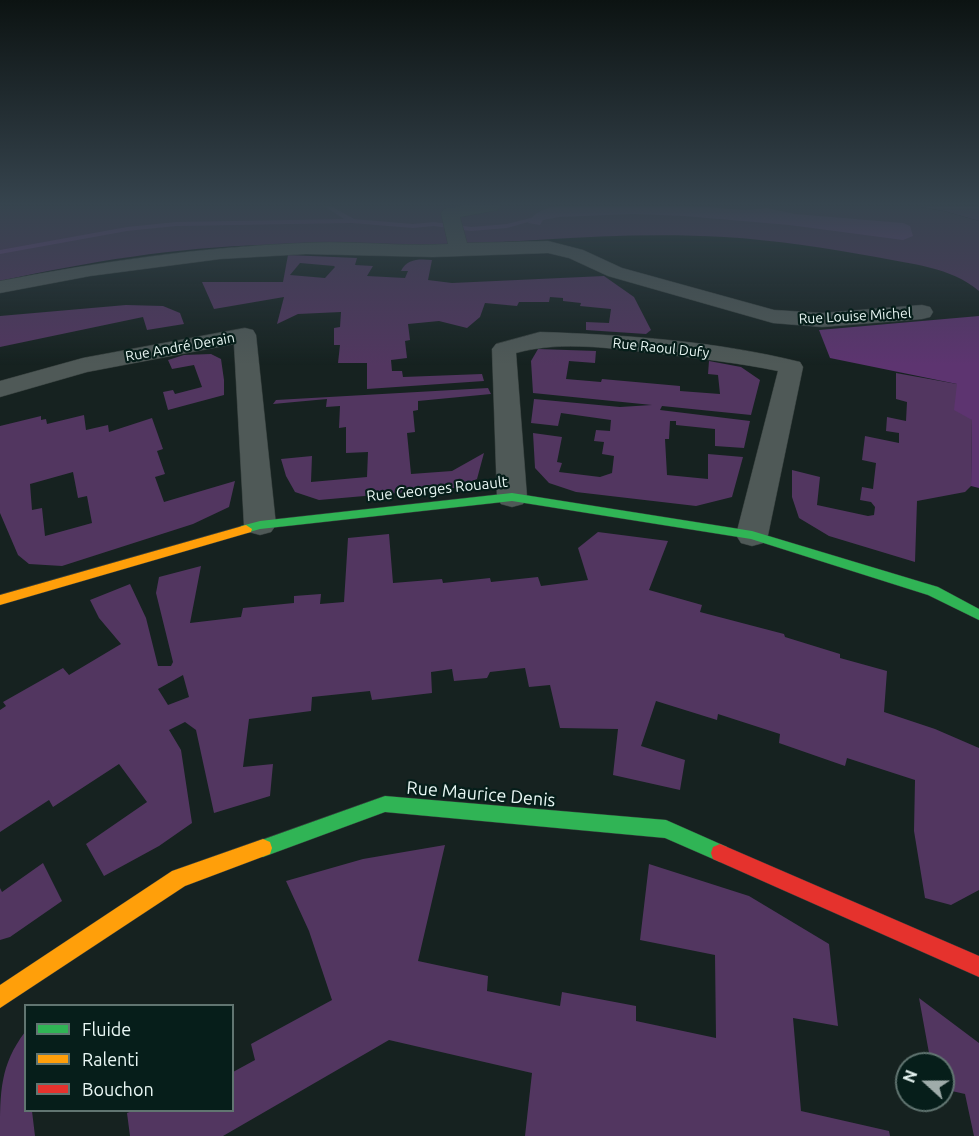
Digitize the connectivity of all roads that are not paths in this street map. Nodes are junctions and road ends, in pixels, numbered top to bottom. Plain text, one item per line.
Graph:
1 (174, 259) edge
2 (515, 259) edge
3 (585, 259) edge
4 (441, 265) dead end
5 (0, 287) edge
6 (922, 312) dead end
7 (0, 389) edge
8 (512, 497) junction
9 (260, 525) junction
10 (752, 536) junction
11 (0, 600) edge
12 (979, 615) edge
13 (979, 967) edge
14 (0, 997) edge

1 - 5 street
2 - 4 street
3 - 6 street, Rue Louise Michel
7 - 9 street, Rue André Derain
8 - 9 street, Rue Georges Rouault
8 - 10 street, Rue Georges Rouault
8 - 10 street, Rue Raoul Dufy
9 - 11 street, Rue Georges Rouault
10 - 12 street, Rue Georges Rouault
13 - 14 street, Rue Maurice Denis

